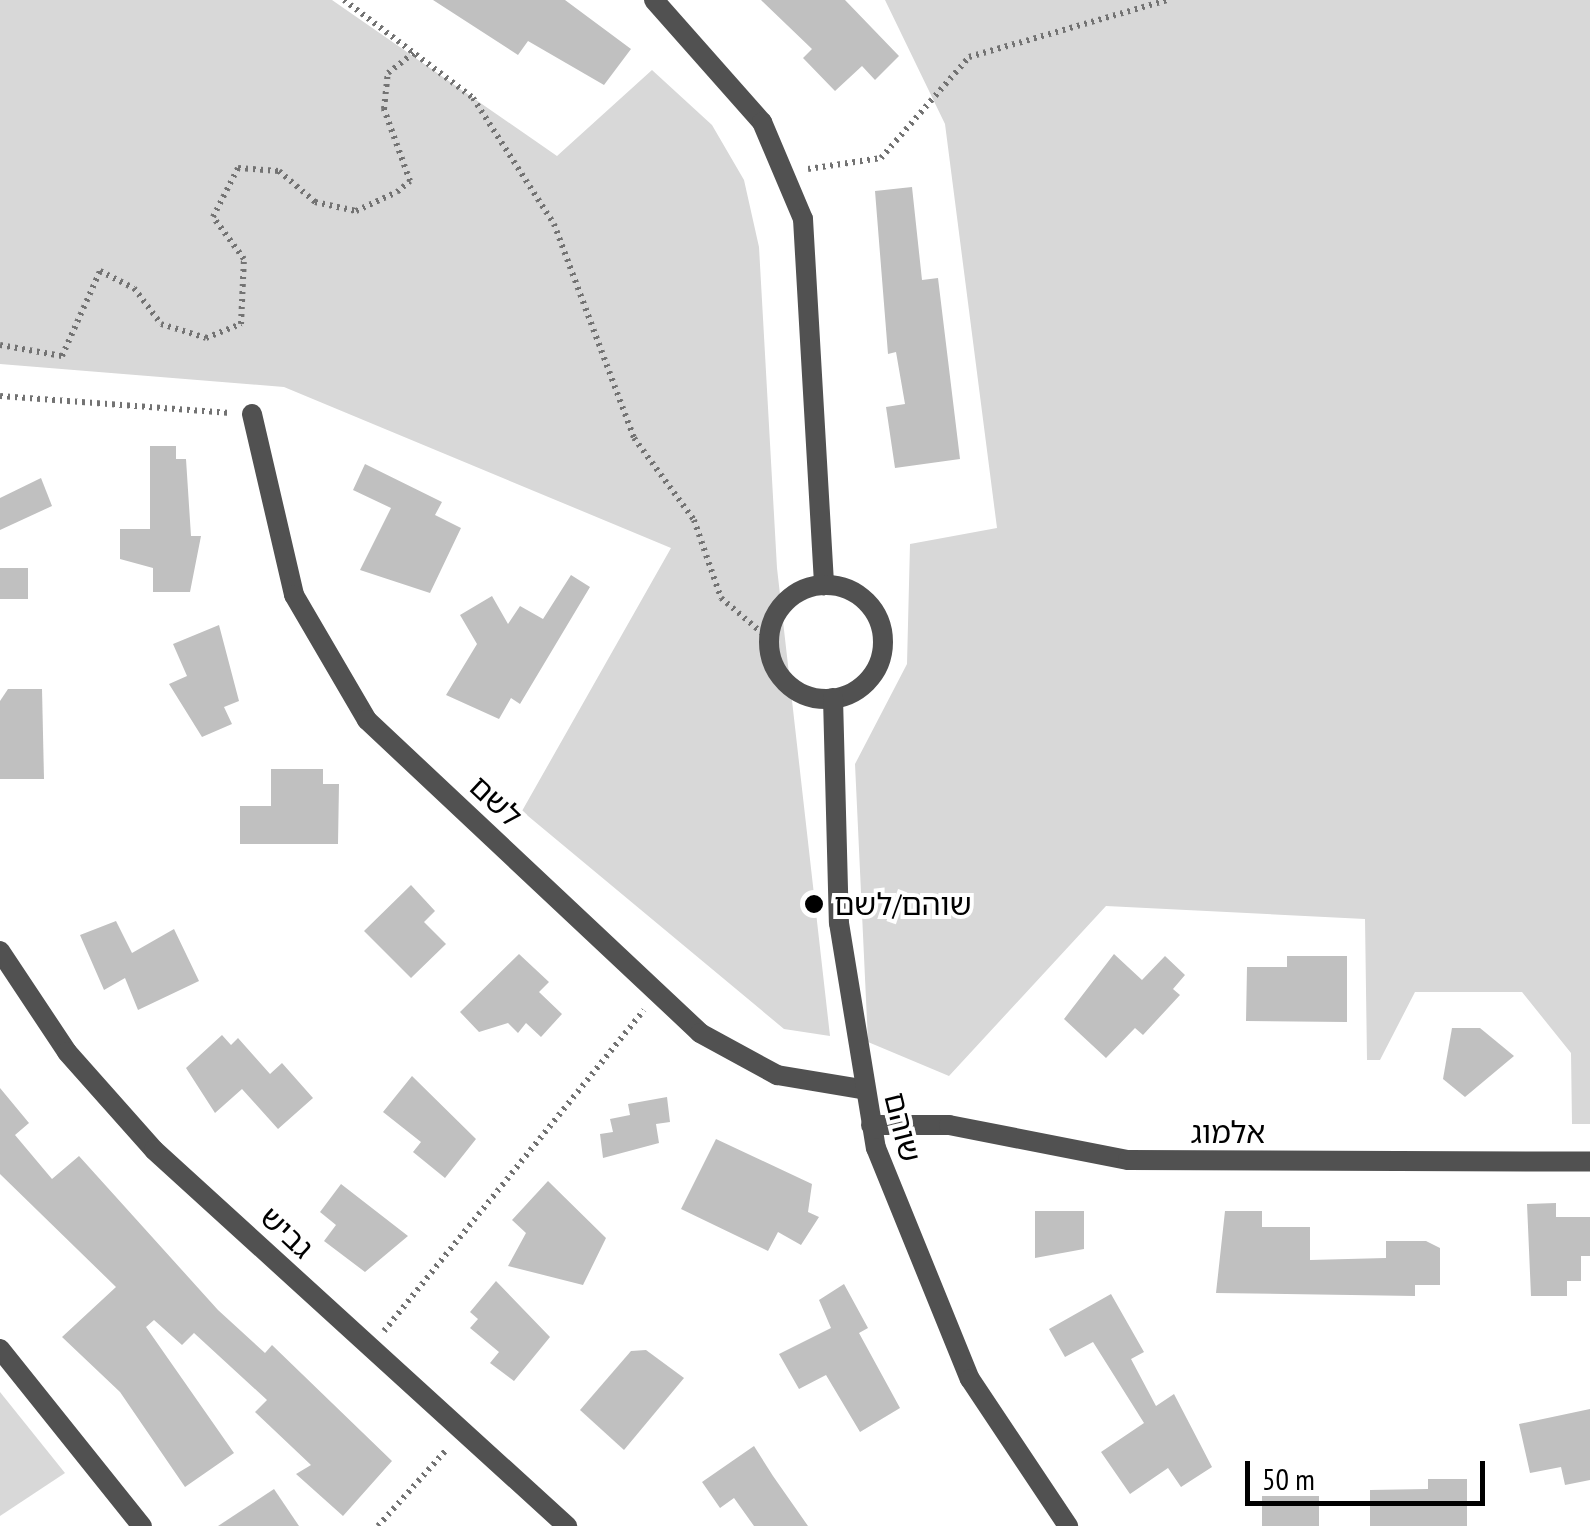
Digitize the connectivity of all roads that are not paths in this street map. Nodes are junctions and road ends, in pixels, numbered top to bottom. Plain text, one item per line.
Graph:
1 (654, 0) edge
2 (252, 414) road end
3 (824, 586) junction
4 (833, 698) junction
5 (0, 951) edge
6 (862, 1089) junction
7 (871, 1126) junction
8 (1590, 1162) edge
9 (0, 1350) edge
10 (142, 1526) edge
11 (567, 1526) edge
12 (1068, 1526) edge

1 - 3 street
2 - 6 street, לשם
3 - 4 street
3 - 4 street
4 - 6 street, שוהם
5 - 11 street, גביש
6 - 7 street, שוהם
7 - 8 street, אלמוג
7 - 12 street, שוהם
9 - 10 street

